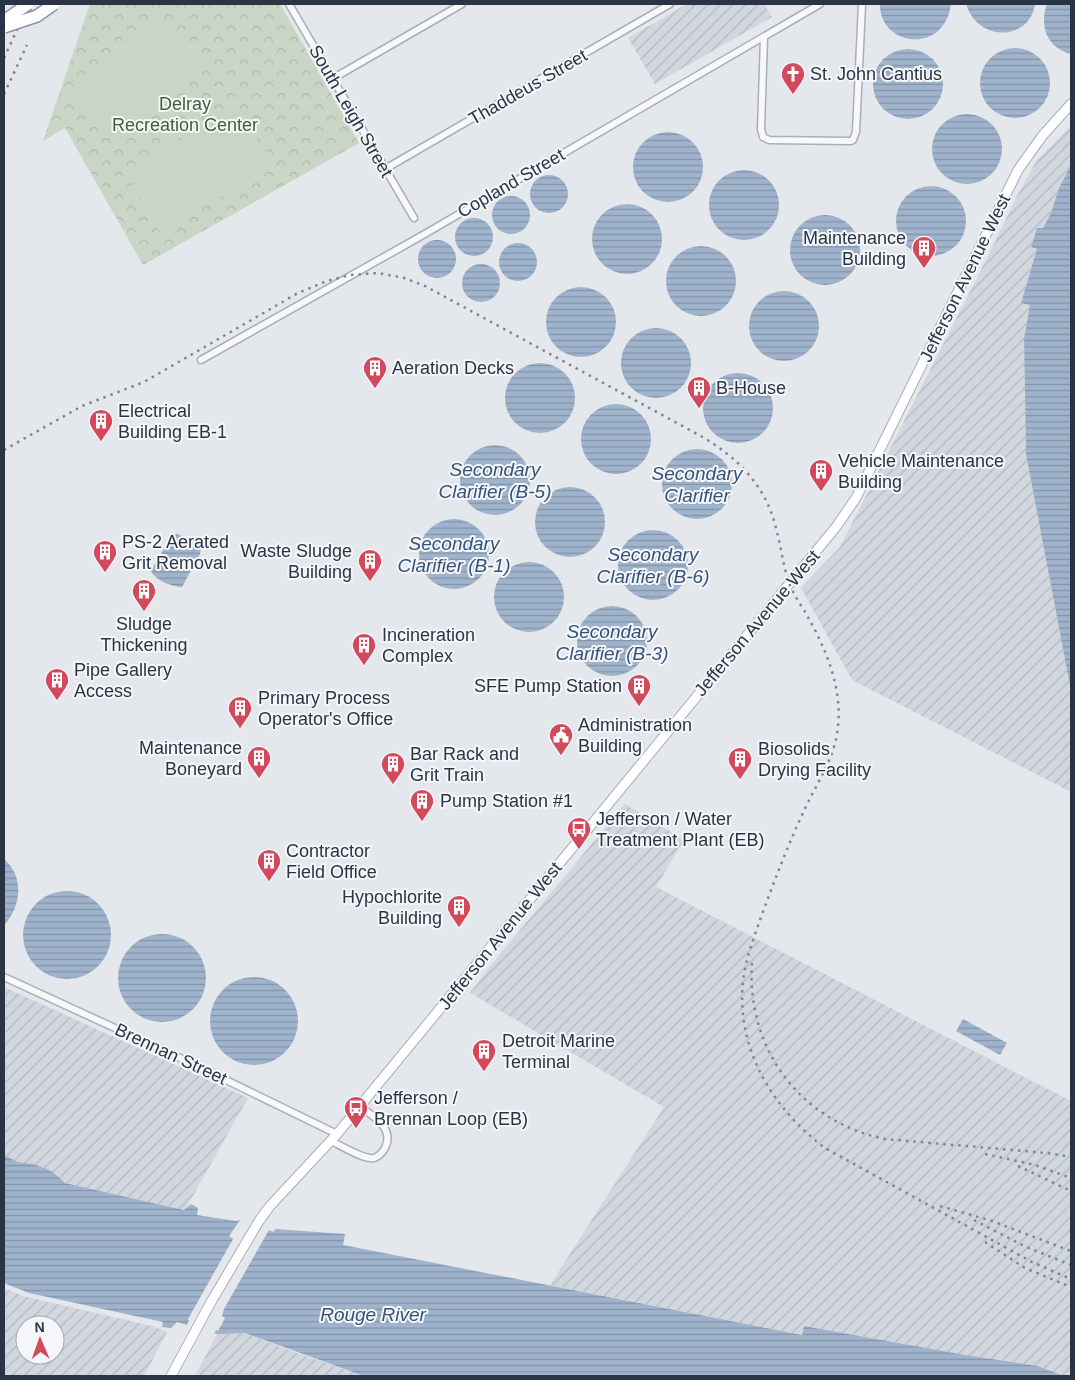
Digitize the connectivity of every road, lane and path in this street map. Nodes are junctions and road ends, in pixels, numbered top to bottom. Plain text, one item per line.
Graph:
1 (28, 4) edge
2 (54, 4) edge
3 (289, 4) edge
4 (462, 4) edge
5 (670, 4) edge
6 (820, 4) edge
7 (862, 4) edge
8 (4, 21) edge
9 (4, 27) edge
10 (764, 37) junction
11 (332, 79) junction
12 (1071, 104) edge
13 (385, 170) junction
14 (414, 218) dead end
15 (201, 360) dead end
16 (4, 977) edge
17 (360, 1107) junction
18 (337, 1134) junction
19 (330, 1141) junction
20 (172, 1376) edge

1 - 8 highway, bridge
2 - 9 highway, bridge
3 - 11 street, South Leigh Street
4 - 11 street
5 - 13 street, Thaddeus Street
6 - 10 street, Copland Street
7 - 10 street
10 - 15 street, Copland Street
11 - 13 street, South Leigh Street
12 - 17 main road, Jefferson Avenue West
13 - 14 street, South Leigh Street
16 - 18 street, Brennan Street
17 - 18 main road, Jefferson Avenue West
17 - 19 street
18 - 19 main road, Jefferson Avenue West
19 - 20 main road, Jefferson Avenue West

